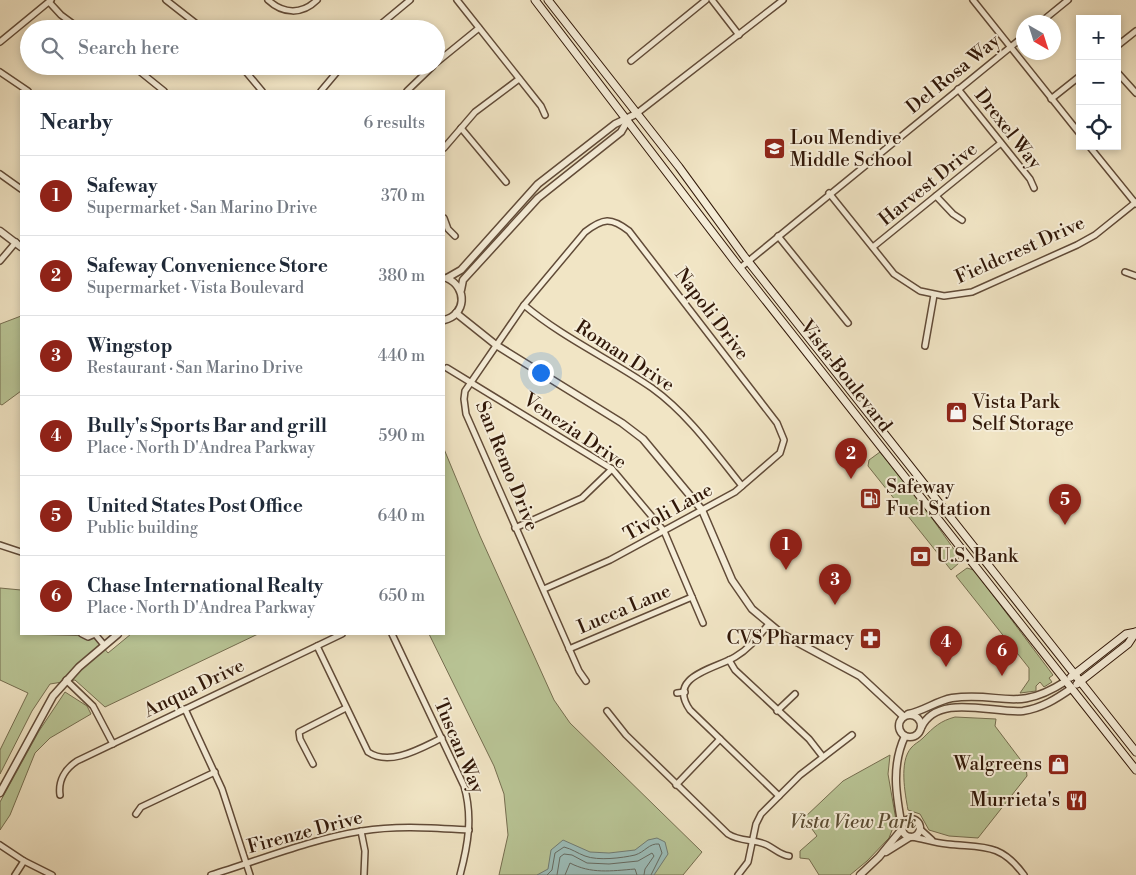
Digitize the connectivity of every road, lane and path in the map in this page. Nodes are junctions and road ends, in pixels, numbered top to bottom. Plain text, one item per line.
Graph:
1 (166, 0) edge
2 (268, 0) edge
3 (317, 0) edge
4 (410, 0) edge
5 (457, 0) edge
6 (535, 0) edge
7 (548, 0) edge
8 (706, 0) edge
9 (712, 0) edge
10 (783, 0) edge
11 (972, 0) edge
12 (1068, 0) edge
13 (50, 1) edge
14 (1050, 15) edge
15 (27, 20) edge
16 (68, 20) edge
17 (192, 20) edge
18 (386, 20) edge
19 (20, 26) edge
20 (480, 28) junction
21 (1136, 31) edge
22 (739, 35) junction
23 (0, 42) edge
24 (1016, 43) edge
25 (1121, 43) edge
26 (1010, 48) junction
27 (445, 56) edge
28 (631, 61) dead end
29 (0, 72) edge
30 (145, 75) edge
31 (249, 75) edge
32 (334, 75) edge
33 (424, 75) edge
34 (1121, 76) edge
35 (519, 79) junction
36 (1076, 79) edge
37 (958, 89) junction
38 (27, 90) edge
39 (163, 90) edge
40 (261, 90) edge
41 (321, 90) edge
42 (408, 90) edge
43 (1136, 93) edge
44 (1051, 99) junction
45 (636, 114) junction
46 (545, 115) dead end
47 (628, 120) junction
48 (461, 128) junction
49 (1076, 129) edge
50 (1002, 143) junction
51 (445, 147) edge
52 (1092, 150) edge
53 (0, 174) edge
54 (506, 182) dead end
55 (20, 187) edge
56 (1034, 188) dead end
57 (829, 193) junction
58 (936, 196) junction
59 (1136, 203) edge
60 (608, 220) joint
61 (962, 220) dead end
62 (445, 221) edge
63 (0, 231) edge
64 (455, 236) dead end
65 (778, 236) junction
66 (19, 245) edge
67 (873, 247) junction
68 (0, 261) edge
69 (748, 261) junction
70 (740, 268) junction
71 (1125, 272) dead end
72 (1136, 276) edge
73 (445, 278) edge
74 (460, 290) junction
75 (934, 295) junction
76 (524, 305) junction
77 (456, 313) junction
78 (445, 319) edge
79 (848, 323) dead end
80 (496, 345) junction
81 (925, 346) dead end
82 (447, 368) dead end
83 (471, 382) junction
84 (783, 436) joint
85 (612, 469) junction
86 (742, 486) junction
87 (702, 510) junction
88 (515, 528) junction
89 (664, 530) junction
90 (0, 545) edge
91 (20, 552) edge
92 (544, 589) junction
93 (692, 597) junction
94 (703, 623) dead end
95 (768, 625) junction
96 (1136, 632) edge
97 (96, 635) edge
98 (117, 635) edge
99 (340, 635) edge
100 (392, 635) edge
101 (104, 646) junction
102 (316, 646) junction
103 (569, 649) junction
104 (729, 660) junction
105 (1074, 674) junction
106 (66, 680) junction
107 (586, 680) dead end
108 (1066, 681) junction
109 (1080, 682) junction
110 (1072, 688) junction
111 (685, 692) junction
112 (677, 693) dead end
113 (795, 694) dead end
114 (346, 708) junction
115 (185, 709) junction
116 (777, 711) junction
117 (607, 712) dead end
118 (906, 715) junction
119 (921, 728) junction
120 (852, 735) dead end
121 (905, 736) junction
122 (442, 738) junction
123 (720, 739) junction
124 (113, 744) junction
125 (1136, 752) edge
126 (823, 757) junction
127 (312, 764) dead end
128 (1136, 770) edge
129 (214, 772) junction
130 (676, 784) junction
131 (0, 793) edge
132 (60, 795) dead end
133 (779, 796) junction
134 (899, 806) junction
135 (136, 814) dead end
136 (911, 819) junction
137 (902, 828) junction
138 (920, 829) junction
139 (469, 830) junction
140 (361, 831) junction
141 (911, 837) junction
142 (932, 841) junction
143 (753, 842) junction
144 (0, 845) edge
145 (789, 856) dead end
146 (879, 857) junction
147 (24, 861) junction
148 (247, 864) junction
149 (15, 875) edge
150 (52, 875) edge
151 (211, 875) edge
152 (250, 875) edge
153 (364, 875) edge
154 (460, 875) edge
155 (738, 875) edge
156 (860, 875) edge
157 (1024, 875) edge

1 - 17 street
2 - 3 street
4 - 18 street
5 - 20 street
6 - 47 main road, Vista Boulevard
7 - 45 main road, Vista Boulevard
8 - 28 street
9 - 22 street
10 - 22 street
11 - 26 street
12 - 14 street
13 - 15 street
13 - 16 street
19 - 23 street
20 - 27 street
20 - 35 street
21 - 25 street
22 - 45 street
24 - 26 street, Del Rosa Way
26 - 37 street, Del Rosa Way
26 - 44 street
29 - 38 street
30 - 39 street
31 - 40 street
32 - 41 street
33 - 42 street
34 - 43 street
35 - 46 street
35 - 48 street
36 - 44 street
37 - 50 street, Drexel Way
37 - 57 street, Del Rosa Way
44 - 49 street
45 - 47 street
45 - 69 main road, Vista Boulevard
47 - 70 main road, Vista Boulevard
47 - 73 street
47 - 74 street
48 - 51 street
48 - 54 street
50 - 56 street, Drexel Way
50 - 58 street, Harvest Drive
52 - 59 street
53 - 55 street
57 - 65 street, Del Rosa Way
57 - 67 street, Fieldcrest Drive
58 - 61 street
58 - 67 street, Harvest Drive
59 - 75 street, Fieldcrest Drive
60 - 76 street, San Remo Drive
60 - 84 street, Napoli Drive
62 - 64 street
63 - 66 street
65 - 69 street, Del Rosa Way
65 - 79 street
66 - 68 street
67 - 75 street, Fieldcrest Drive
69 - 70 street, Del Rosa Way
69 - 105 main road, Vista Boulevard
70 - 108 main road, Vista Boulevard
71 - 72 street
73 - 74 street
74 - 77 street
75 - 81 street
76 - 80 street, San Remo Drive
76 - 86 street, Roman Drive
77 - 78 street
77 - 80 street
80 - 83 street, San Remo Drive
80 - 87 street
82 - 83 street, Venezia Drive
83 - 85 street, Venezia Drive
83 - 88 street, San Remo Drive
84 - 86 street, Tivoli Lane
85 - 88 street
85 - 89 street, Venezia Drive
86 - 87 street, Tivoli Lane
87 - 89 street, Tivoli Lane
87 - 95 street
88 - 92 street, San Remo Drive
89 - 92 street, Tivoli Lane
89 - 93 street, Venezia Drive
90 - 91 street
92 - 103 street, San Remo Drive
93 - 94 street, Venezia Drive
93 - 103 street, Lucca Lane
95 - 104 street
95 - 118 street
96 - 105 main road
96 - 109 main road
97 - 101 street
98 - 101 street
99 - 102 street, Anqua Drive
100 - 122 street, Tuscan Way
101 - 106 street
102 - 114 street
102 - 115 street, Anqua Drive
103 - 107 street, San Remo Drive
104 - 111 street
104 - 116 street
105 - 108 main road
105 - 109 main road, Vista Boulevard
106 - 124 street
106 - 131 street
108 - 110 main road, Vista Boulevard
108 - 118 street
109 - 110 main road
109 - 125 main road, Vista Boulevard
110 - 119 street
110 - 128 main road, Vista Boulevard
111 - 112 street
111 - 123 street
113 - 116 street
114 - 122 street
114 - 127 street
115 - 124 street, Anqua Drive
115 - 129 street
116 - 126 street
117 - 130 street
118 - 119 street
118 - 121 street
119 - 121 street
120 - 126 street
121 - 134 street
122 - 139 street, Tuscan Way
123 - 130 street
123 - 133 street
124 - 132 street, Anqua Drive
126 - 133 street
129 - 135 street
129 - 148 street
130 - 143 street
133 - 143 street
134 - 136 street
134 - 137 street
136 - 137 street
136 - 138 street
137 - 141 street
137 - 146 street
138 - 141 street
138 - 142 street
139 - 140 street, Firenze Drive
139 - 154 street, Tuscan Way
140 - 148 street, Firenze Drive
140 - 153 street
141 - 142 street
141 - 146 street
142 - 157 street
143 - 145 street
143 - 155 street
144 - 147 street
146 - 156 street
147 - 149 street
147 - 150 street
148 - 151 street, Firenze Drive
148 - 152 street

